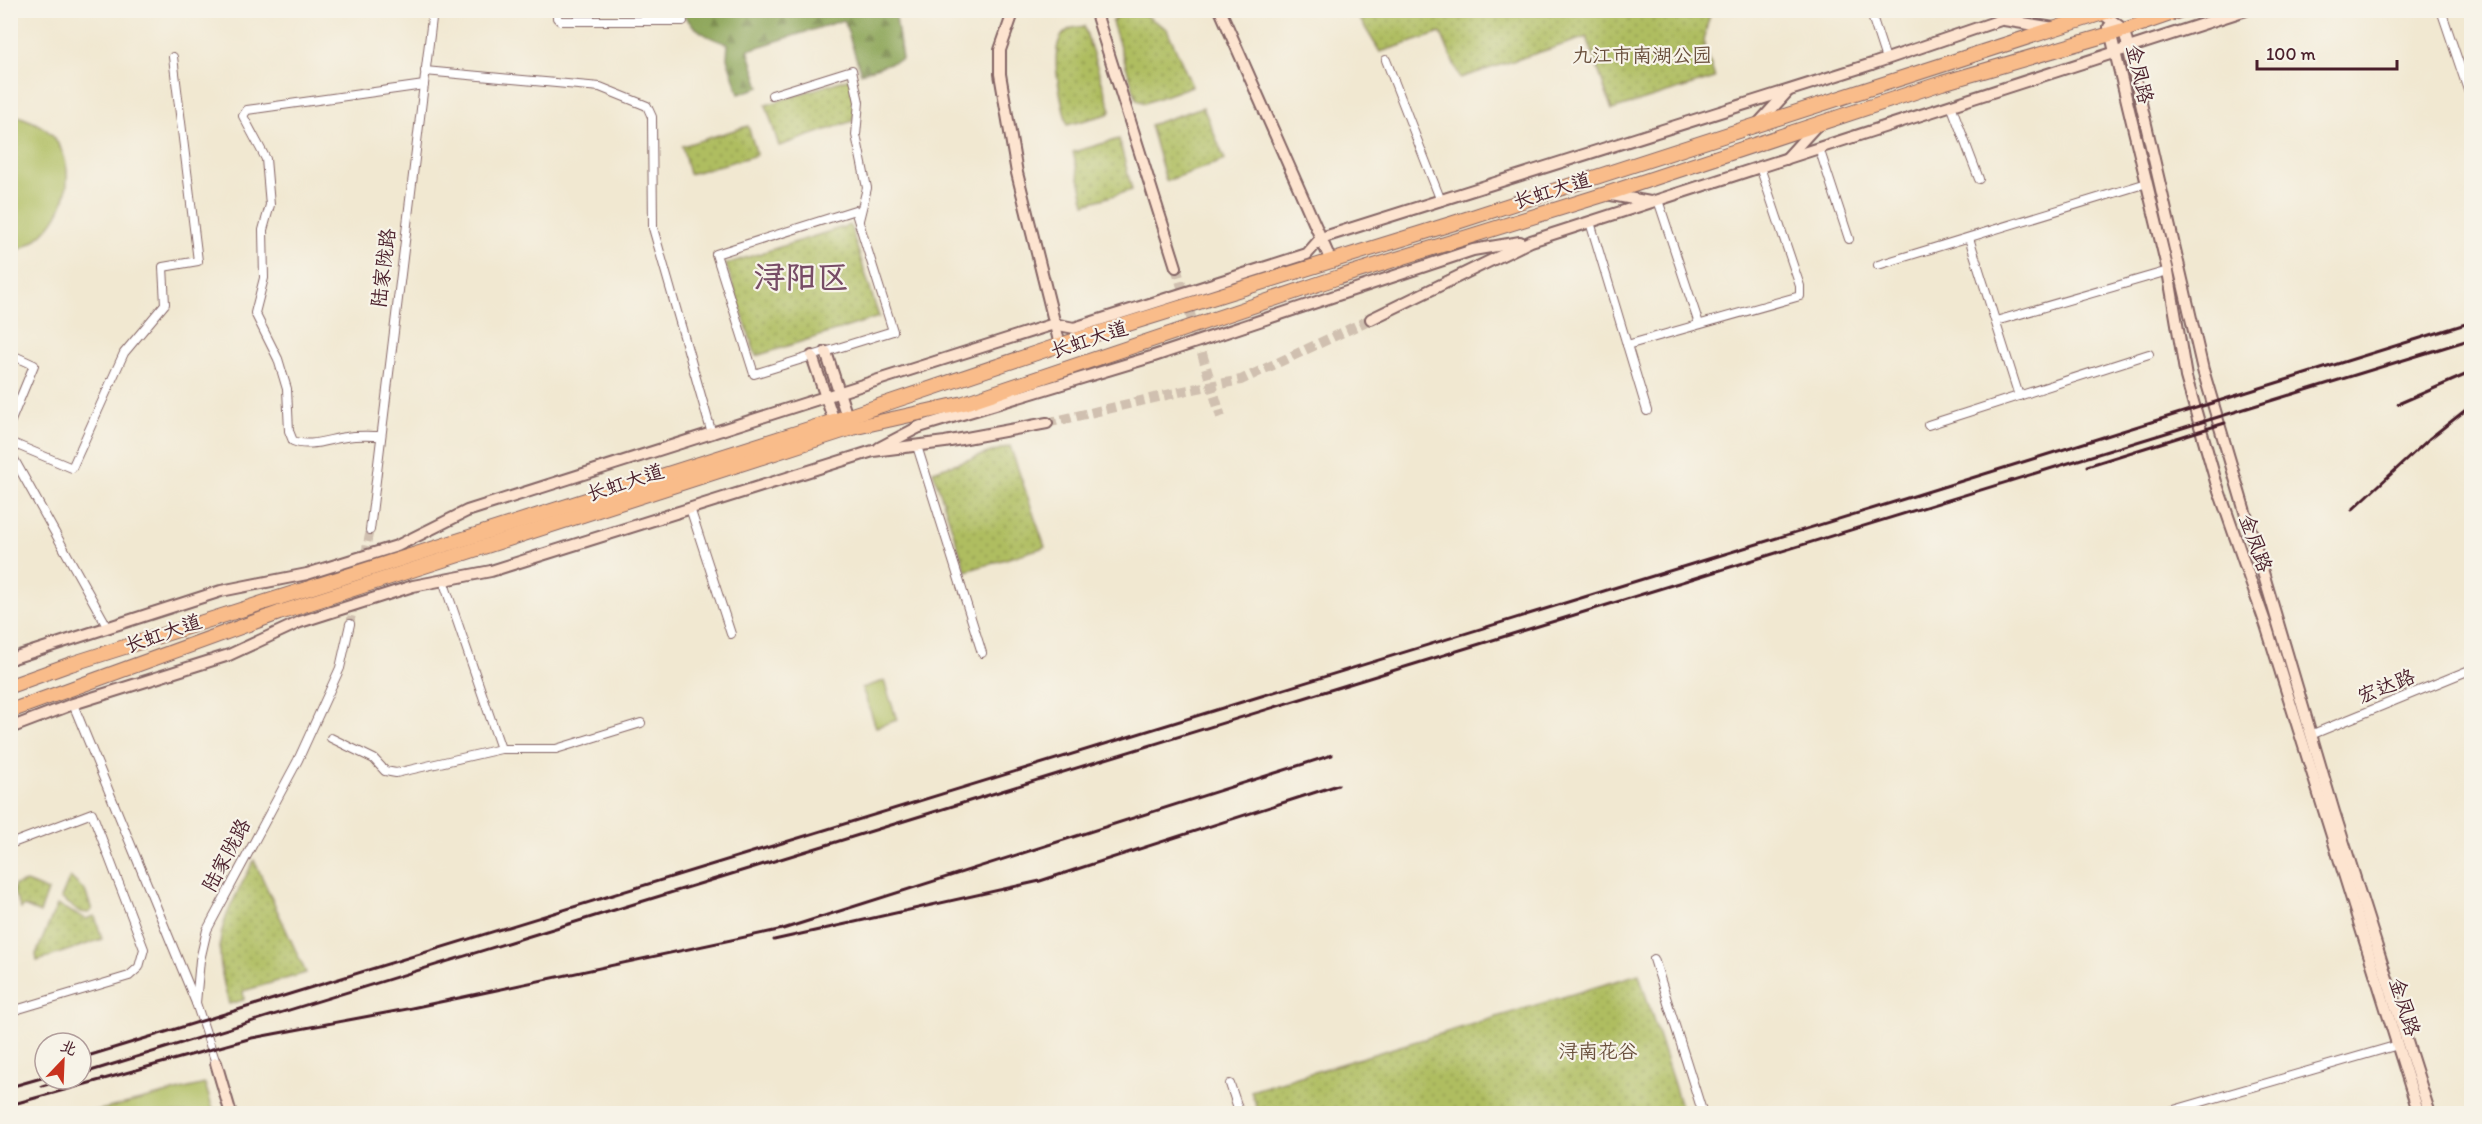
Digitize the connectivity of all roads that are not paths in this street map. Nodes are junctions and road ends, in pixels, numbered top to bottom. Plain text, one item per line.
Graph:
1 (433, 10) edge
2 (557, 10) edge
3 (660, 10) edge
4 (1014, 10) edge
5 (1095, 10) edge
6 (1220, 10) edge
7 (1870, 10) edge
8 (2030, 10) edge
9 (2182, 10) edge
10 (2246, 10) edge
11 (2441, 10) edge
12 (2105, 12) edge
13 (2002, 20) junction
14 (661, 21) junction
15 (683, 21) dead end
16 (2054, 28) junction
17 (2118, 32) junction
18 (2128, 48) junction
19 (2117, 52) junction
20 (173, 57) dead end
21 (1886, 59) junction
22 (1386, 60) dead end
23 (425, 71) junction
24 (424, 85) junction
25 (1788, 90) junction
26 (772, 95) dead end
27 (2472, 102) edge
28 (1951, 105) junction
29 (1816, 125) junction
30 (1756, 126) junction
31 (1819, 148) junction
32 (1786, 159) junction
33 (1760, 167) junction
34 (1979, 179) dead end
35 (2147, 183) junction
36 (1606, 194) junction
37 (1441, 201) junction
38 (1655, 201) junction
39 (858, 221) junction
40 (1590, 222) junction
41 (1322, 238) junction
42 (1969, 238) junction
43 (1849, 239) dead end
44 (1531, 241) junction
45 (1331, 261) junction
46 (1878, 265) dead end
47 (1176, 267) tunnel mouth
48 (2168, 271) junction
49 (1371, 319) tunnel mouth
50 (1996, 321) junction
51 (1054, 324) junction
52 (1700, 324) junction
53 (1060, 345) junction
54 (1627, 345) junction
55 (826, 352) junction
56 (10, 354) edge
57 (2149, 354) dead end
58 (812, 356) junction
59 (840, 393) junction
60 (2019, 396) junction
61 (826, 398) junction
62 (964, 403) junction
63 (1647, 411) dead end
64 (10, 423) edge
65 (1047, 423) tunnel mouth
66 (843, 425) junction
67 (1928, 425) dead end
68 (916, 428) junction
69 (712, 434) junction
70 (381, 436) junction
71 (10, 442) edge
72 (917, 446) junction
73 (873, 451) junction
74 (10, 452) edge
75 (690, 508) junction
76 (370, 530) tunnel mouth
77 (443, 580) junction
78 (350, 624) tunnel mouth
79 (108, 628) junction
80 (731, 634) dead end
81 (982, 653) dead end
82 (10, 659) edge
83 (2472, 669) edge
84 (10, 686) edge
85 (73, 704) junction
86 (10, 711) edge
87 (641, 723) dead end
88 (10, 728) edge
89 (2313, 734) junction
90 (332, 738) dead end
91 (501, 749) junction
92 (10, 844) edge
93 (1654, 960) dead end
94 (196, 1003) junction
95 (10, 1006) edge
96 (2398, 1045) junction
97 (216, 1063) joint
98 (1230, 1084) dead end
99 (231, 1113) edge
100 (1240, 1113) edge
101 (1703, 1113) edge
102 (2160, 1113) edge
103 (2419, 1113) edge
104 (2430, 1113) edge

1 - 23 street, 陆家陇路
2 - 14 street
3 - 14 street
4 - 51 street
5 - 47 street
6 - 41 street
7 - 21 street
8 - 13 street
9 - 17 highway, 长虹大道
10 - 18 street
11 - 27 street
12 - 16 highway, 长虹大道
12 - 17 street, 金凤路
13 - 16 street
13 - 21 street
14 - 15 street
16 - 30 highway, 长虹大道
17 - 18 street, 金凤路
17 - 19 street, 金凤路
17 - 29 highway, 长虹大道
18 - 19 street
18 - 89 street, 金凤路
19 - 28 street
19 - 35 street, 金凤路
20 - 71 street
21 - 25 street
22 - 37 street
23 - 24 street, 陆家陇路
23 - 69 street
24 - 70 street, 陆家陇路
24 - 70 street
25 - 30 street
25 - 37 street
26 - 39 street
28 - 31 street
28 - 34 street
29 - 32 street
29 - 36 highway, 长虹大道
30 - 45 highway, 长虹大道
31 - 32 street
31 - 43 street
32 - 33 street
33 - 38 street
33 - 52 street
35 - 42 street
35 - 48 street, 金凤路
36 - 38 street
36 - 62 highway, 长虹大道
37 - 41 street
38 - 40 street
38 - 52 street
39 - 55 street
39 - 58 street
40 - 44 street
40 - 54 street
41 - 45 street
41 - 51 street
42 - 46 street
42 - 50 street
44 - 49 street
44 - 68 street
45 - 53 highway, 长虹大道
48 - 50 street
48 - 96 street, 金凤路
50 - 60 street
51 - 53 street
51 - 59 street
52 - 54 street
53 - 66 highway, 长虹大道
54 - 63 street
55 - 58 street
55 - 59 street
56 - 64 street
57 - 60 street
58 - 61 street
59 - 61 street
59 - 66 street
60 - 67 street
61 - 66 street
61 - 69 street
62 - 66 highway, 长虹大道
62 - 68 street
65 - 72 street
66 - 84 highway, 长虹大道
66 - 86 highway, 长虹大道
68 - 73 street
69 - 79 street
70 - 76 street, 陆家陇路
72 - 73 street
72 - 81 street
73 - 75 street
74 - 79 street
75 - 77 street
75 - 80 street
77 - 85 street
77 - 91 street
78 - 94 street, 陆家陇路
79 - 82 street
83 - 89 street, 宏达路
85 - 88 street
85 - 94 street
87 - 91 street
89 - 104 street, 金凤路
90 - 91 street
92 - 95 street
93 - 101 street
94 - 97 street, 陆家陇路
96 - 102 street
96 - 103 street, 金凤路
97 - 99 street, 陆家陇路
98 - 100 street

